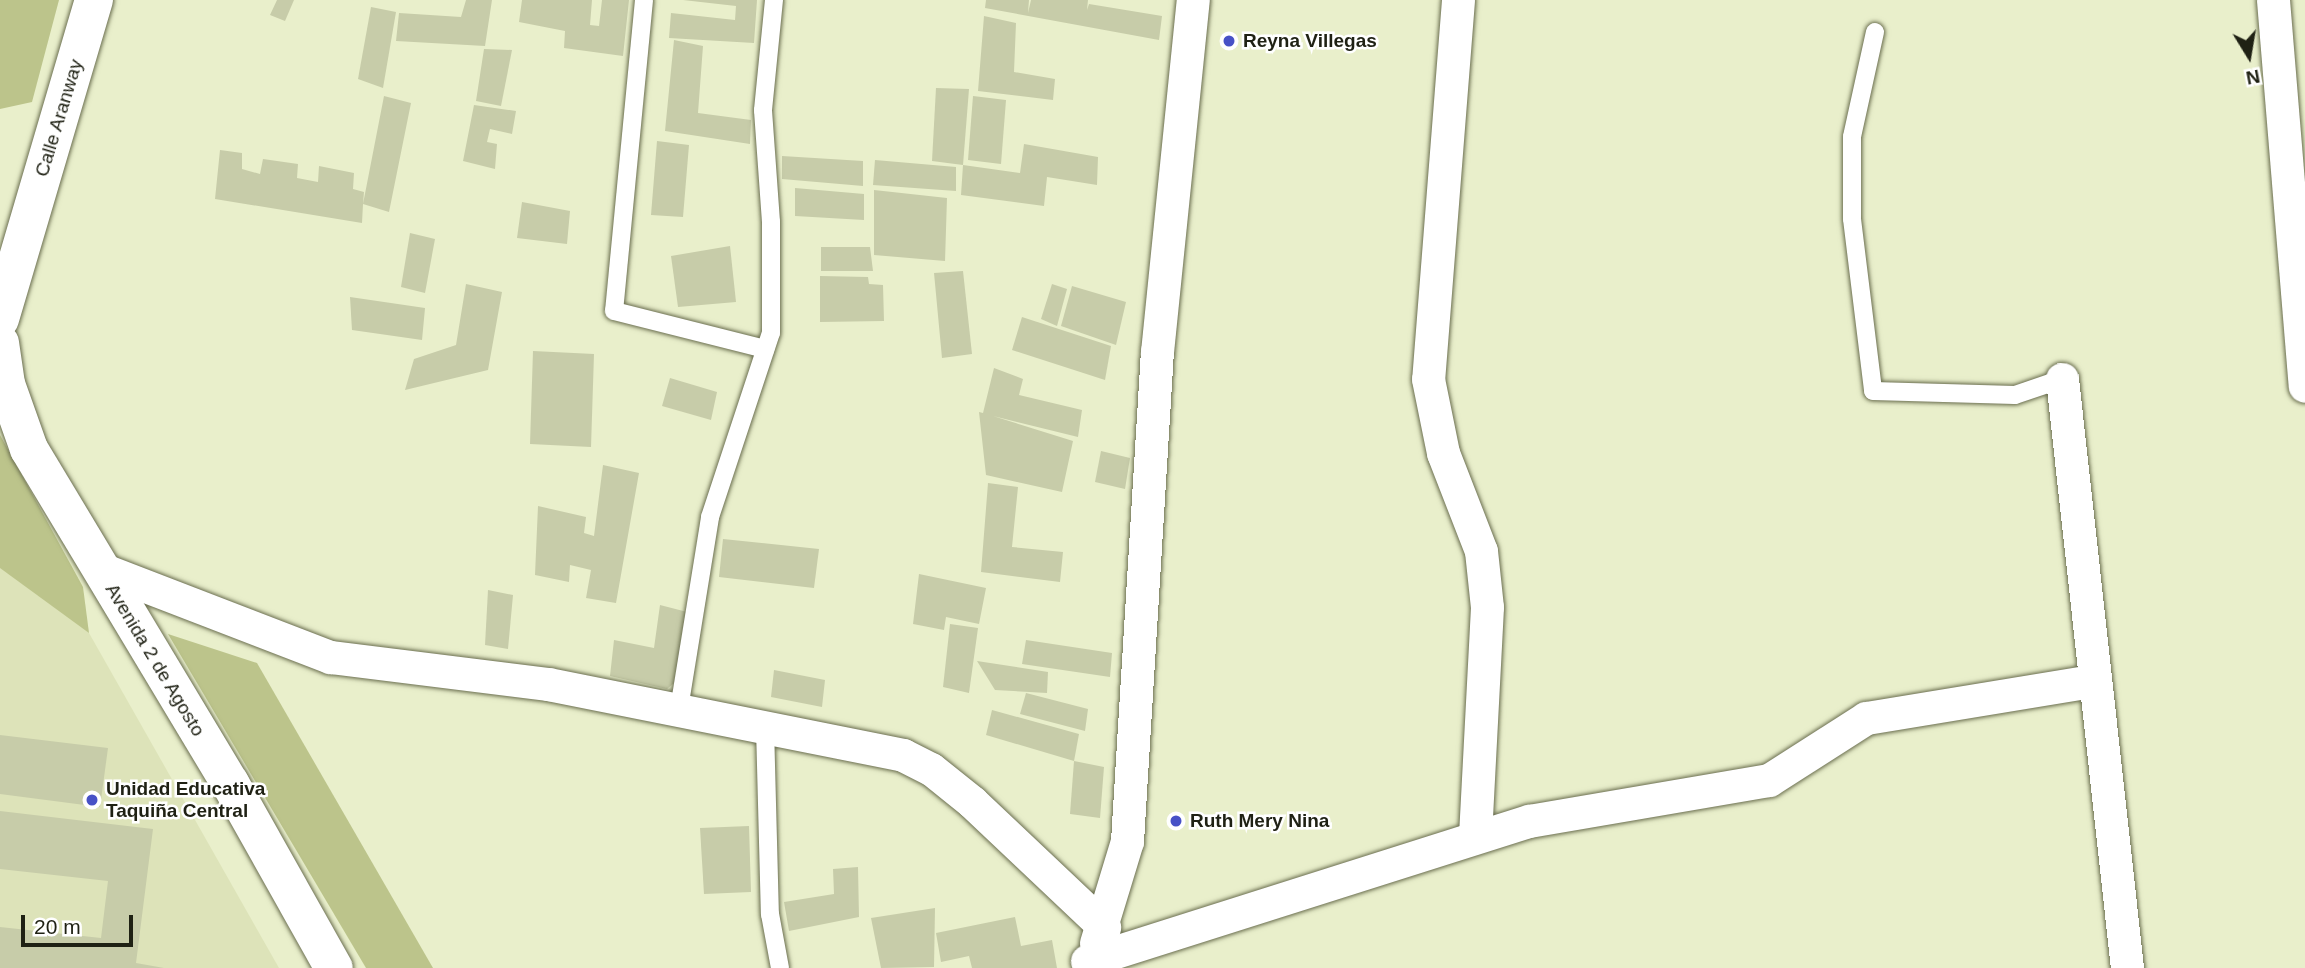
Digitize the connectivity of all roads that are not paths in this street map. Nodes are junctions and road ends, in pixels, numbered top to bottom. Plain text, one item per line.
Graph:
1 (94, 0) edge
2 (644, 0) edge
3 (774, 0) edge
4 (1193, 0) edge
5 (1458, 0) edge
6 (2273, 0) edge
7 (1875, 32) dead end
8 (12, 233) edge
9 (3, 301) edge
10 (0, 343) edge
11 (765, 349) junction
12 (2062, 379) joint
13 (2305, 387) edge
14 (99, 568) junction
15 (2092, 681) junction
16 (679, 709) junction
17 (765, 727) junction
18 (1475, 837) junction
19 (1104, 927) junction
20 (1087, 965) edge
21 (334, 968) edge
22 (780, 968) edge
23 (2127, 968) edge

1 - 8 street, Calle Aranway
2 - 11 lane
3 - 11 lane
4 - 19 street
5 - 18 street
6 - 13 street
7 - 12 lane
8 - 9 street
10 - 14 street, Avenida 2 de Agosto
11 - 16 lane
12 - 15 street
14 - 16 street
14 - 21 street, Avenida 2 de Agosto
15 - 18 street
15 - 23 street
16 - 17 street
17 - 19 street
17 - 22 lane
18 - 20 street
19 - 20 street

